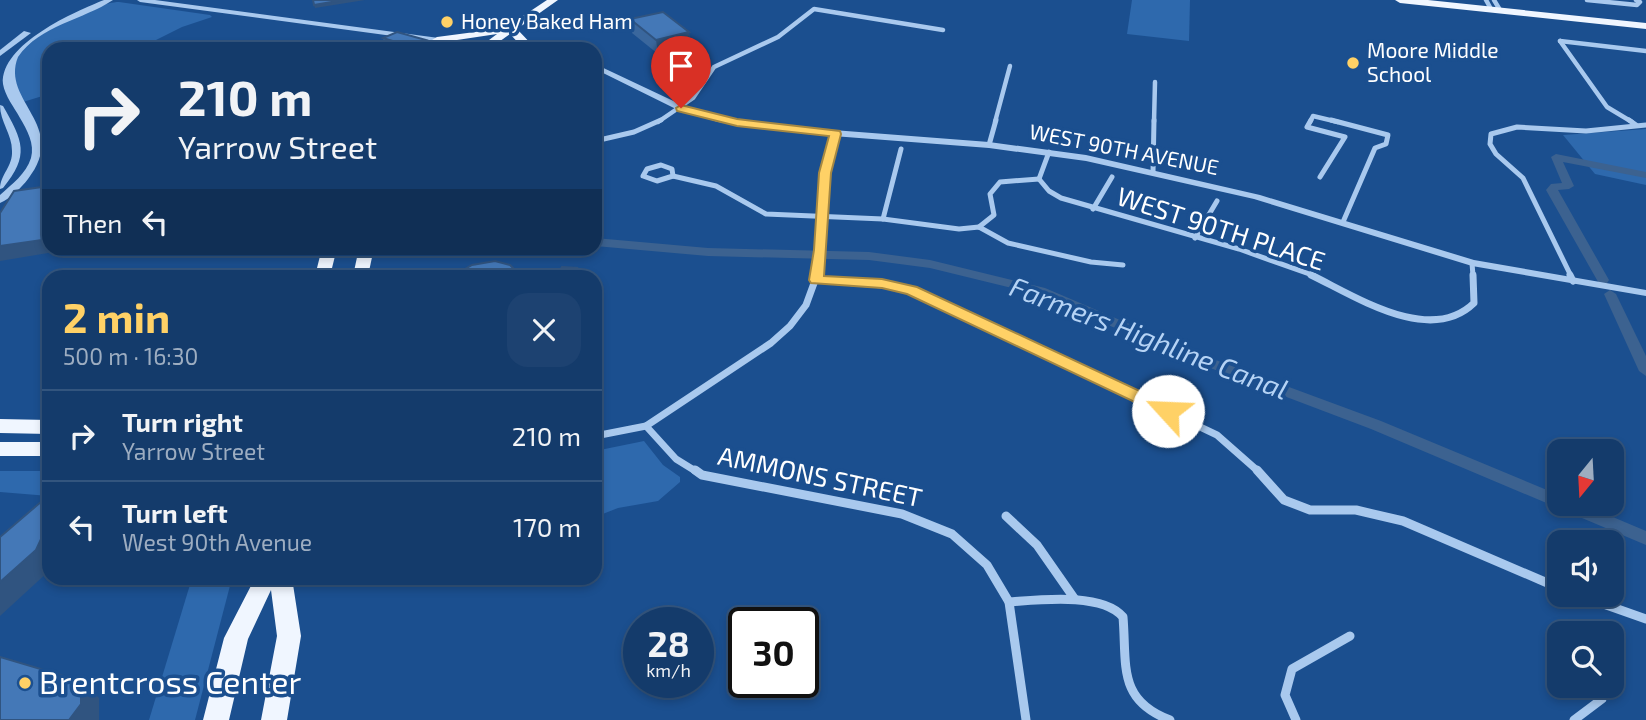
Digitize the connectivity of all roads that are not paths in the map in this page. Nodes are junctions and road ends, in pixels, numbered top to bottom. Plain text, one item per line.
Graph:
1 (98, 0) edge
2 (110, 0) edge
3 (140, 0) edge
4 (553, 0) edge
5 (1400, 0) edge
6 (1587, 0) edge
7 (1636, 0) edge
8 (1493, 5) edge
9 (515, 25) junction
10 (1646, 26) edge
11 (943, 30) dead end
12 (410, 36) junction
13 (437, 40) junction
14 (422, 42) edge
15 (449, 42) edge
16 (492, 42) edge
17 (522, 42) edge
18 (1646, 51) edge
19 (0, 54) edge
20 (1010, 66) dead end
21 (602, 69) edge
22 (1155, 82) dead end
23 (0, 108) edge
24 (681, 108) junction
25 (1646, 125) edge
26 (1637, 126) junction
27 (835, 134) junction
28 (602, 141) edge
29 (989, 145) junction
30 (901, 149) dead end
31 (1049, 152) junction
32 (1153, 172) junction
33 (673, 176) junction
34 (1112, 177) dead end
35 (1320, 177) dead end
36 (1039, 179) junction
37 (0, 186) edge
38 (0, 200) edge
39 (1217, 201) dead end
40 (1093, 209) junction
41 (822, 218) junction
42 (883, 219) junction
43 (1343, 222) junction
44 (979, 227) junction
45 (1195, 238) junction
46 (1472, 263) junction
47 (1123, 265) dead end
48 (816, 280) junction
49 (1573, 281) junction
50 (1646, 293) edge
51 (0, 426) edge
52 (646, 426) junction
53 (42, 427) edge
54 (602, 435) edge
55 (0, 449) edge
56 (42, 449) edge
57 (1006, 516) dead end
58 (1547, 583) edge
59 (262, 585) edge
60 (282, 585) edge
61 (1074, 598) junction
62 (1009, 603) junction
63 (1613, 607) edge
64 (1646, 618) edge
65 (1350, 636) dead end
66 (1602, 699) dead end
67 (1292, 719) edge
68 (216, 720) edge
69 (274, 720) edge
70 (1026, 720) edge
71 (1170, 720) edge
72 (1574, 720) edge

1 - 19 street
2 - 38 street
3 - 12 street
4 - 9 main road
5 - 8 main road
6 - 7 street
8 - 10 main road
9 - 13 main road
9 - 16 main road
9 - 17 main road
11 - 24 street
12 - 13 street
12 - 14 main road
13 - 15 street
18 - 26 street
20 - 29 street
21 - 24 street, WEST 90TH AVENUE
22 - 32 street
23 - 37 street
24 - 27 street, WEST 90TH AVENUE
24 - 28 street
25 - 26 street
26 - 49 street
27 - 29 street, WEST 90TH AVENUE
27 - 41 street
29 - 31 street, WEST 90TH AVENUE
30 - 42 street
31 - 32 street, WEST 90TH AVENUE
31 - 36 street
32 - 43 street, WEST 90TH AVENUE
33 - 33 street
33 - 41 street
34 - 40 street
35 - 43 street
36 - 40 street, WEST 90TH PLACE
36 - 44 street
39 - 45 street
40 - 45 street, WEST 90TH PLACE
41 - 42 street
41 - 48 street
42 - 44 street
43 - 46 street, WEST 90TH AVENUE
44 - 47 street
45 - 46 street, WEST 90TH PLACE
46 - 49 street, WEST 90TH AVENUE
48 - 52 street
48 - 58 street
49 - 50 street, WEST 90TH AVENUE
51 - 53 main road
52 - 54 street
52 - 62 street, AMMONS STREET
55 - 56 main road
57 - 61 street
59 - 68 main road
60 - 69 main road
61 - 62 street
61 - 71 street
62 - 70 street, AMMONS STREET
63 - 64 street
65 - 67 street
66 - 72 street

